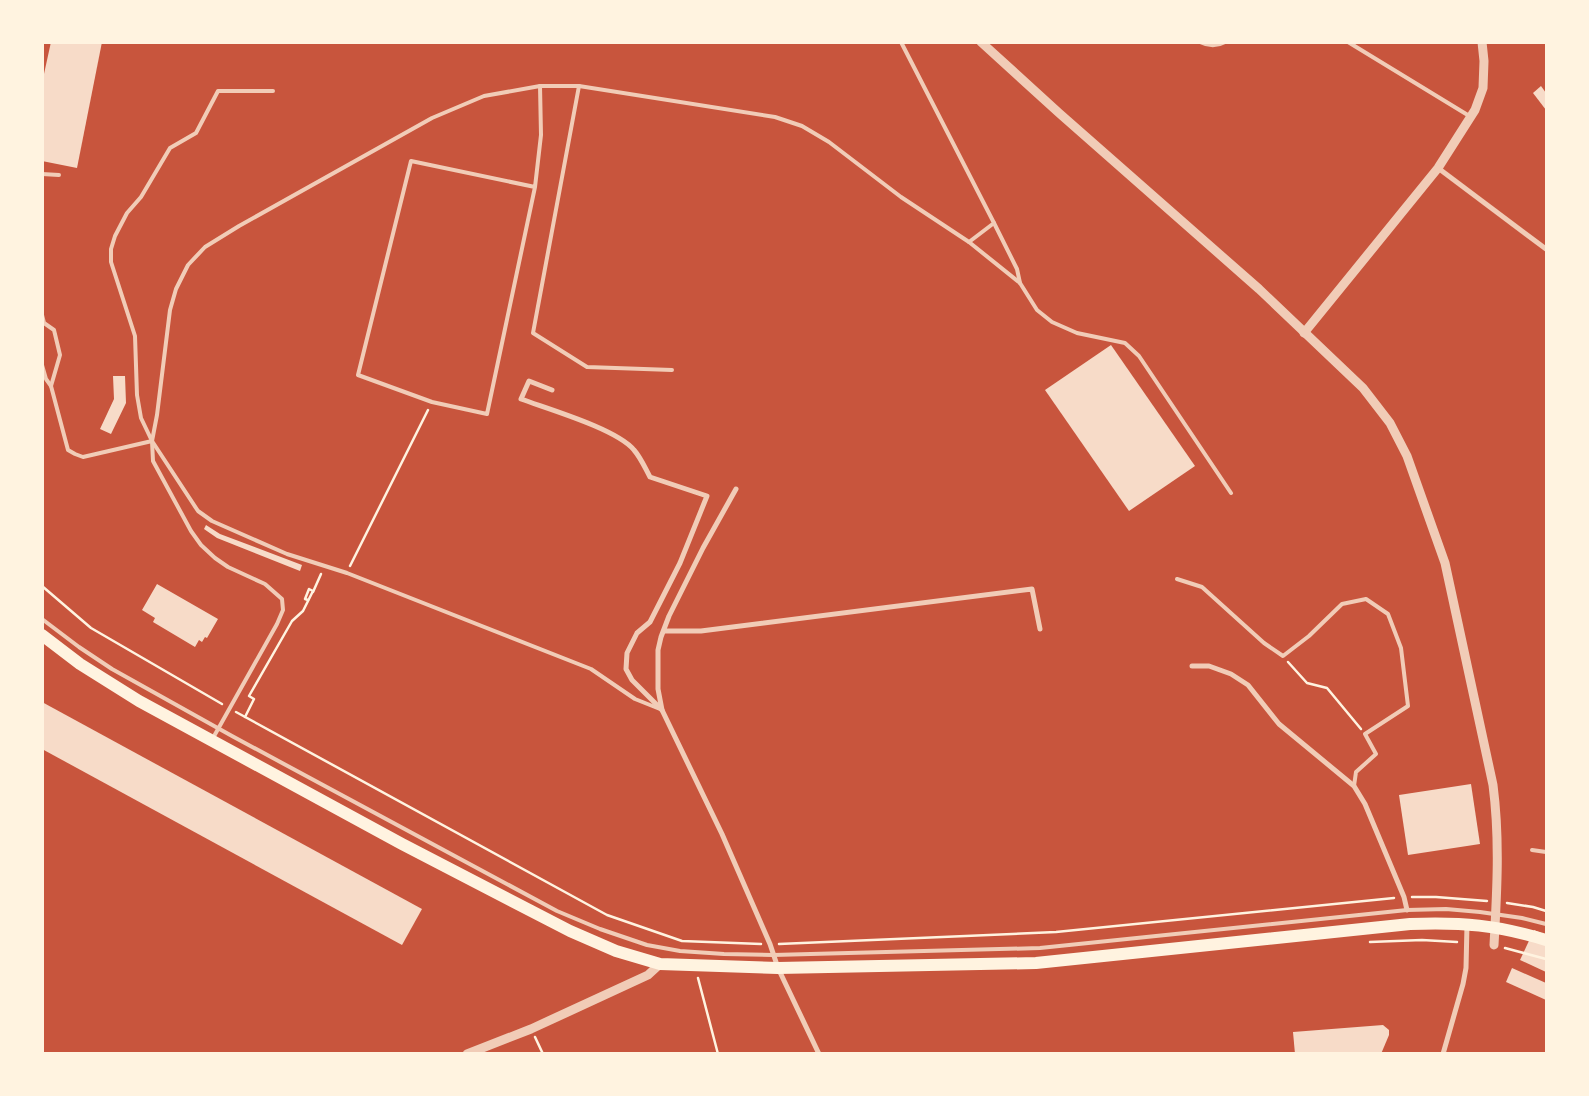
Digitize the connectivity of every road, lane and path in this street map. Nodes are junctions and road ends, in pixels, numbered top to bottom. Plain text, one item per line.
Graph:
1 (901, 42) edge
2 (982, 42) edge
3 (1200, 42) edge
4 (1225, 42) edge
5 (1348, 42) edge
6 (1482, 42) edge
7 (540, 86) junction
8 (579, 86) junction
9 (273, 91) dead end
10 (1471, 118) junction
11 (1438, 168) junction
12 (42, 174) edge
13 (59, 175) dead end
14 (536, 187) junction
15 (994, 223) junction
16 (970, 242) junction
17 (1546, 249) edge
18 (1020, 284) junction
19 (42, 315) edge
20 (1304, 333) junction
21 (42, 365) edge
22 (672, 370) dead end
23 (51, 386) junction
24 (552, 390) dead end
25 (432, 402) junction
26 (152, 441) junction
27 (736, 489) dead end
28 (1231, 494) dead end
29 (324, 566) junction
30 (347, 573) junction
31 (1177, 579) dead end
32 (42, 586) edge
33 (42, 619) edge
34 (1040, 629) dead end
35 (664, 631) junction
36 (44, 639) edge
37 (1283, 656) junction
38 (1192, 666) dead end
39 (230, 709) junction
40 (662, 710) junction
41 (245, 717) junction
42 (218, 728) junction
43 (1365, 734) junction
44 (211, 741) junction
45 (1354, 786) junction
46 (1532, 850) dead end
47 (1546, 852) edge
48 (1404, 898) junction
49 (1497, 902) junction
50 (1406, 910) junction
51 (1546, 912) edge
52 (1496, 914) junction
53 (1467, 924) junction
54 (1546, 924) edge
55 (1495, 927) junction
56 (1546, 940) edge
57 (1367, 942) dead end
58 (1466, 942) junction
59 (770, 944) junction
60 (1494, 945) joint
61 (773, 955) junction
62 (1546, 959) edge
63 (660, 964) junction
64 (778, 968) junction
65 (696, 972) dead end
66 (531, 1029) junction
67 (467, 1054) edge
68 (544, 1054) edge
69 (718, 1054) edge
70 (819, 1054) edge
71 (1443, 1054) edge

1 - 15 lane
2 - 20 street
3 - 4 lane
5 - 10 lane
6 - 10 street
7 - 8 lane
7 - 14 lane
7 - 26 lane
8 - 16 lane
8 - 22 lane
9 - 26 lane
10 - 11 street
11 - 17 street
11 - 20 street
12 - 13 lane
14 - 25 lane
14 - 25 lane
15 - 16 lane
15 - 18 lane
16 - 18 lane
18 - 28 lane
19 - 23 lane
20 - 49 street
21 - 23 lane
23 - 26 lane
24 - 40 street
25 - 30 path
26 - 29 lane
26 - 39 lane
27 - 35 street
29 - 30 lane
29 - 41 path
30 - 40 lane
31 - 37 lane
32 - 39 path
33 - 42 lane
34 - 35 street
35 - 40 street
36 - 44 main road
37 - 43 path
37 - 43 lane
38 - 45 street
39 - 41 path
39 - 42 lane
40 - 59 street
41 - 59 path
42 - 44 lane
42 - 61 lane
43 - 45 lane
44 - 63 main road
45 - 48 street
46 - 47 lane
48 - 49 path
48 - 50 street
48 - 59 path
49 - 51 path
49 - 52 street
50 - 52 lane
50 - 61 lane
52 - 54 lane
52 - 55 street
53 - 55 main road
53 - 58 street
53 - 64 main road
55 - 56 main road
55 - 60 street
57 - 58 path
58 - 71 street
59 - 61 street
60 - 62 path
61 - 64 street
63 - 64 main road
63 - 66 street
64 - 70 street
65 - 69 path
66 - 67 street
66 - 68 path

